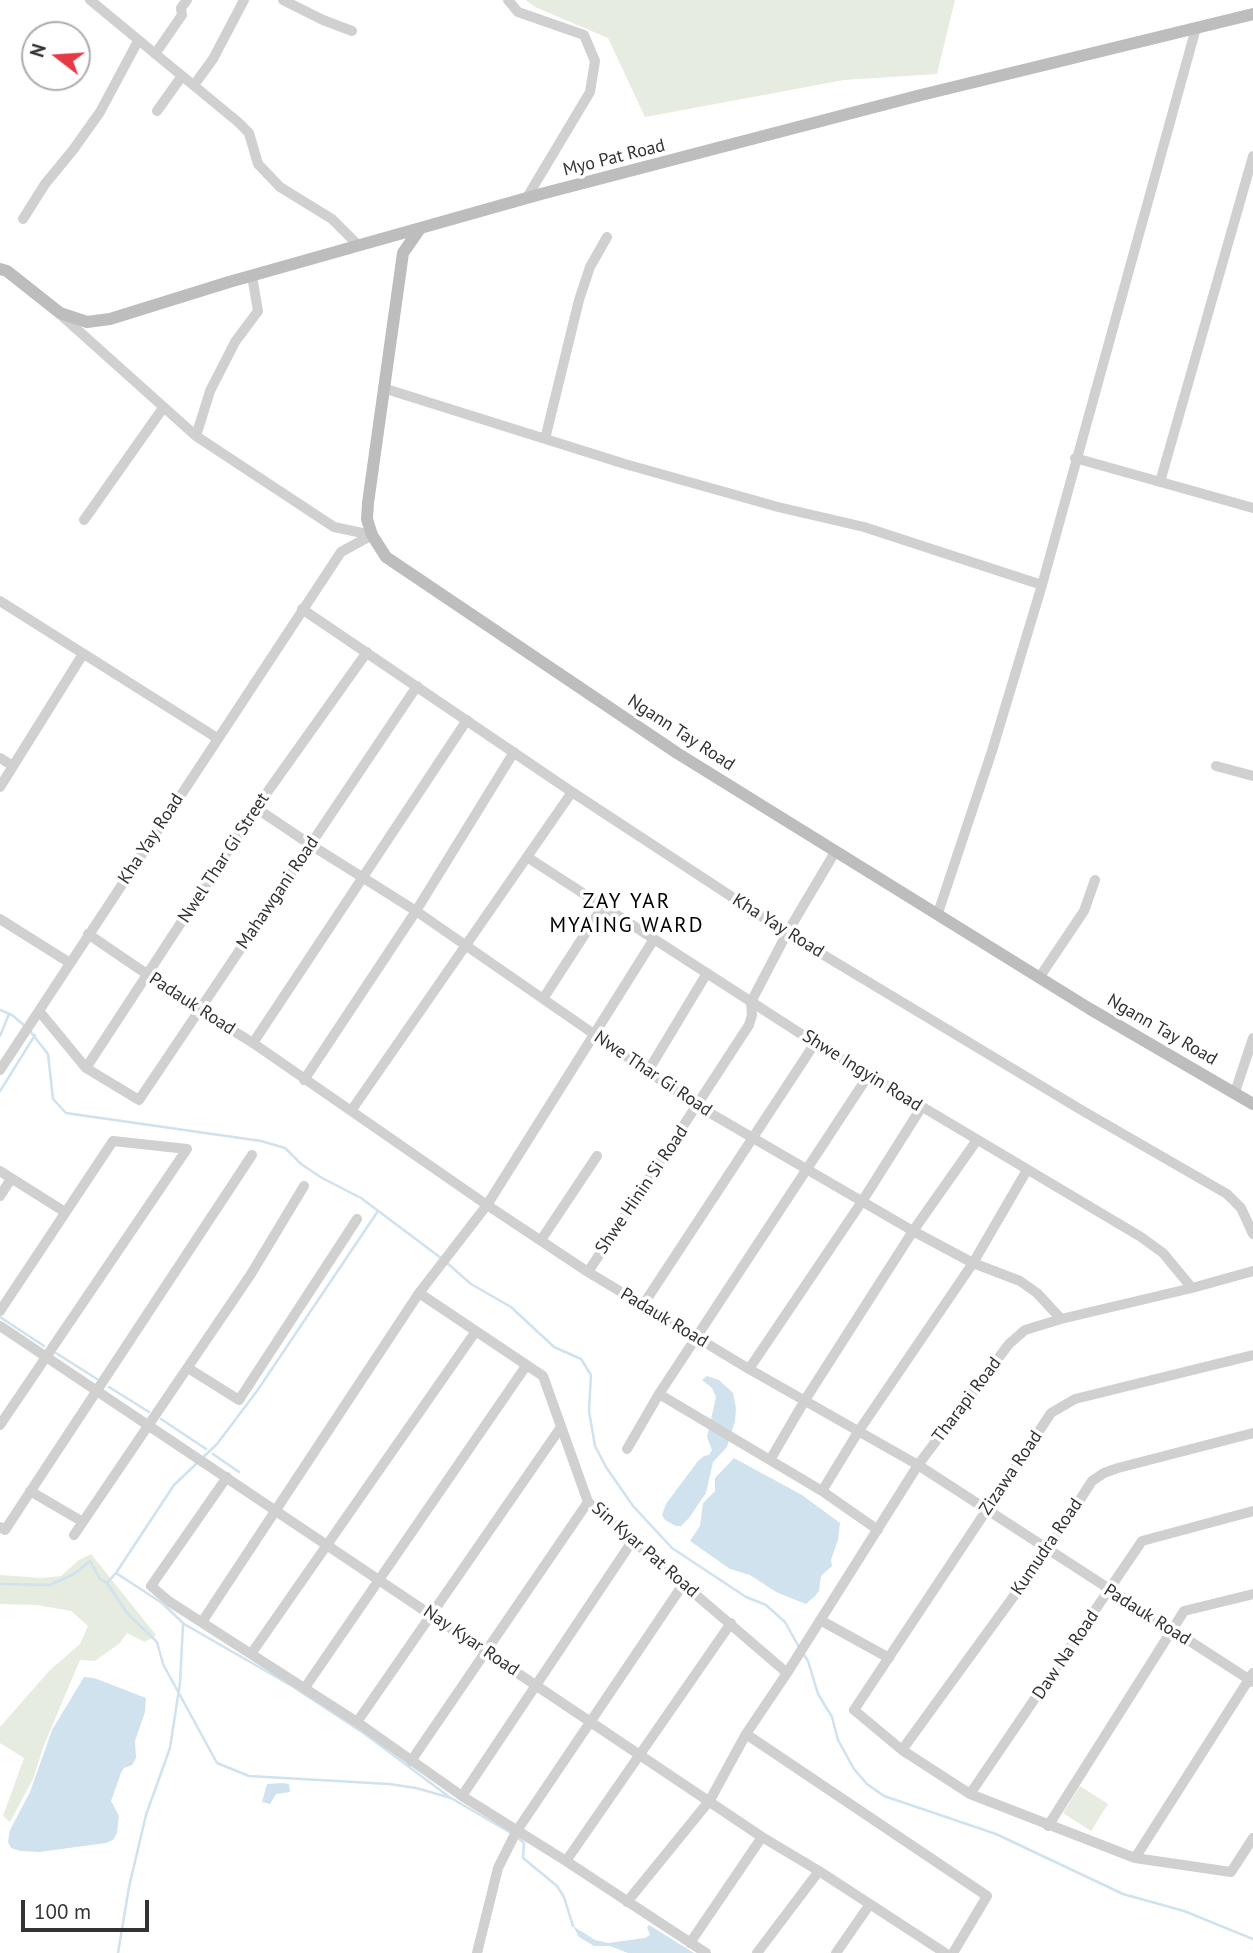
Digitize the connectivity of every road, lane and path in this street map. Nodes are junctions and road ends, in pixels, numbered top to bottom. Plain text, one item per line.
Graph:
1 (90, 0) edge
2 (187, 0) edge
3 (244, 0) edge
4 (283, 0) edge
5 (508, 0) edge
6 (1253, 13) edge
7 (1196, 28) junction
8 (352, 31) dead end
9 (138, 41) junction
10 (155, 54) junction
11 (182, 76) junction
12 (194, 85) junction
13 (157, 111) dead end
14 (1253, 156) edge
15 (526, 199) junction
16 (23, 219) dead end
17 (419, 230) junction
18 (607, 237) dead end
19 (359, 246) junction
20 (2, 268) edge
21 (252, 276) junction
22 (60, 313) junction
23 (383, 388) junction
24 (163, 408) junction
25 (196, 436) junction
26 (545, 439) junction
27 (1075, 458) junction
28 (1160, 482) junction
29 (1253, 508) edge
30 (84, 520) dead end
31 (372, 535) junction
32 (1042, 585) junction
33 (0, 601) edge
34 (302, 609) junction
35 (367, 652) junction
36 (83, 654) junction
37 (417, 686) junction
38 (467, 720) junction
39 (217, 738) junction
40 (514, 752) junction
41 (0, 758) edge
42 (13, 766) junction
43 (1216, 766) dead end
44 (1253, 776) edge
45 (0, 787) edge
46 (572, 792) junction
47 (256, 808) junction
48 (310, 845) junction
49 (835, 852) junction
50 (527, 857) junction
51 (362, 877) junction
52 (1095, 880) dead end
53 (603, 906) junction
54 (416, 911) junction
55 (938, 913) junction
56 (0, 919) edge
57 (787, 933) junction
58 (88, 934) junction
59 (654, 939) junction
60 (466, 946) junction
61 (71, 963) junction
62 (707, 973) junction
63 (148, 975) junction
64 (1039, 978) junction
65 (543, 999) junction
66 (751, 1002) junction
67 (198, 1009) junction
68 (37, 1014) junction
69 (595, 1034) junction
70 (1253, 1038) edge
71 (253, 1043) junction
72 (815, 1043) junction
73 (86, 1068) junction
74 (0, 1070) edge
75 (648, 1071) junction
76 (868, 1076) junction
77 (304, 1080) junction
78 (1235, 1092) junction
79 (1253, 1104) edge
80 (698, 1105) junction
81 (921, 1108) junction
82 (351, 1111) junction
83 (754, 1138) junction
84 (977, 1140) junction
85 (253, 1155) dead end
86 (597, 1156) dead end
87 (808, 1169) junction
88 (1027, 1170) junction
89 (0, 1171) edge
90 (11, 1179) junction
91 (304, 1185) dead end
92 (0, 1196) edge
93 (863, 1200) junction
94 (487, 1205) junction
95 (65, 1212) junction
96 (358, 1219) dead end
97 (913, 1231) junction
98 (1253, 1234) edge
99 (541, 1240) junction
100 (973, 1263) junction
101 (1253, 1271) edge
102 (587, 1272) junction
103 (1192, 1288) junction
104 (419, 1293) junction
105 (643, 1305) junction
106 (0, 1311) edge
107 (1061, 1318) junction
108 (0, 1326) edge
109 (476, 1331) junction
110 (696, 1337) junction
111 (1253, 1355) edge
112 (46, 1356) junction
113 (526, 1366) junction
114 (188, 1368) junction
115 (749, 1369) junction
116 (97, 1392) junction
117 (659, 1394) junction
118 (805, 1399) junction
119 (0, 1425) edge
120 (149, 1425) junction
121 (561, 1427) junction
122 (858, 1432) junction
123 (1253, 1433) edge
124 (627, 1450) dead end
125 (770, 1460) junction
126 (918, 1465) junction
127 (227, 1477) junction
128 (30, 1491) junction
129 (822, 1491) junction
130 (587, 1502) junction
131 (277, 1510) junction
132 (986, 1511) junction
133 (1253, 1511) edge
134 (83, 1522) junction
135 (0, 1527) edge
136 (878, 1530) junction
137 (74, 1535) dead end
138 (633, 1540) junction
139 (327, 1544) junction
140 (1048, 1549) junction
141 (380, 1579) junction
142 (684, 1583) junction
143 (1110, 1591) junction
144 (1253, 1594) edge
145 (432, 1614) junction
146 (820, 1620) junction
147 (202, 1622) junction
148 (730, 1623) junction
149 (1172, 1630) junction
150 (486, 1651) junction
151 (251, 1654) junction
152 (889, 1658) junction
153 (787, 1673) junction
154 (1252, 1678) edge
155 (537, 1685) junction
156 (304, 1689) junction
157 (591, 1721) junction
158 (357, 1722) junction
159 (746, 1734) junction
160 (902, 1750) junction
161 (638, 1754) junction
162 (411, 1761) junction
163 (971, 1794) junction
164 (462, 1796) junction
165 (710, 1800) junction
166 (1048, 1826) junction
167 (516, 1832) junction
168 (762, 1837) junction
169 (1253, 1838) edge
170 (1135, 1858) junction
171 (566, 1861) junction
172 (819, 1871) junction
173 (627, 1902) junction
174 (870, 1904) junction
175 (690, 1942) junction
176 (477, 1953) edge
177 (706, 1953) edge
178 (757, 1953) edge
179 (836, 1953) edge
180 (945, 1953) edge
181 (953, 1953) edge

1 - 9 street
2 - 10 street
3 - 12 street
4 - 8 street
5 - 15 street
6 - 7 main road, Myo Pat Road
7 - 15 main road, Myo Pat Road
7 - 27 street
9 - 10 street
9 - 16 street
10 - 11 street
11 - 12 street
11 - 13 street
12 - 19 street
14 - 28 street
15 - 17 main road, Myo Pat Road
17 - 19 main road, Myo Pat Road
17 - 23 main road
18 - 26 street
19 - 21 main road, Myo Pat Road
20 - 22 main road, Myo Pat Road
21 - 22 main road, Myo Pat Road
21 - 25 street
22 - 24 street
23 - 26 street
23 - 31 main road
24 - 25 street
24 - 30 street
25 - 31 street
26 - 32 street
27 - 28 street
27 - 32 street
28 - 29 street
31 - 34 street, Kha Yay Road
31 - 49 main road, Ngann Tay Road
32 - 55 street
33 - 36 street
34 - 35 street, Kha Yay Road
34 - 39 street, Kha Yay Road
35 - 37 street, Kha Yay Road
35 - 47 street, Nwel Thar Gi Street
36 - 39 street
36 - 42 street
37 - 38 street, Kha Yay Road
37 - 48 street, Mahawgani Road
38 - 40 street, Kha Yay Road
38 - 51 street
39 - 58 street, Kha Yay Road
40 - 46 street, Kha Yay Road
40 - 54 street
41 - 42 street
42 - 45 street
43 - 44 street
46 - 50 street
46 - 57 street, Kha Yay Road
47 - 48 street, Nwe Thar Gi Road
47 - 63 street, Nwel Thar Gi Street
48 - 51 street, Nwe Thar Gi Road
48 - 67 street, Mahawgani Road
49 - 55 main road, Ngann Tay Road
49 - 57 street, Shwe Hinin Si Road
50 - 53 street, Shwe Ingyin Road
50 - 60 street
51 - 54 street, Nwe Thar Gi Road
51 - 71 street
52 - 64 street
53 - 59 street, Shwe Ingyin Road
53 - 65 street
54 - 60 street, Nwe Thar Gi Road
54 - 77 street
55 - 64 main road, Ngann Tay Road
56 - 61 street
57 - 66 street, Shwe Hinin Si Road
57 - 98 street, Kha Yay Road
58 - 61 street, Kha Yay Road
58 - 63 street, Padauk Road
59 - 62 street, Shwe Ingyin Road
59 - 69 street
60 - 65 street, Nwe Thar Gi Road
60 - 82 street
61 - 68 street, Kha Yay Road
62 - 66 street, Shwe Ingyin Road
62 - 75 street
63 - 67 street, Padauk Road
63 - 73 street, Nwel Thar Gi Street
64 - 78 main road, Ngann Tay Road
65 - 69 street, Nwe Thar Gi Road
66 - 72 street, Shwe Ingyin Road
66 - 80 street, Shwe Hinin Si Road
67 - 71 street, Padauk Road
67 - 73 street, Mahawgani Road
68 - 73 street
68 - 74 street, Kha Yay Road
69 - 75 street, Nwe Thar Gi Road
69 - 94 street
70 - 78 street
71 - 77 street, Padauk Road
72 - 76 street, Shwe Ingyin Road
72 - 83 street
75 - 80 street, Nwe Thar Gi Road
76 - 81 street, Shwe Ingyin Road
76 - 87 street
77 - 82 street, Padauk Road
78 - 79 main road, Ngann Tay Road
80 - 83 street, Nwe Thar Gi Road
80 - 102 street, Shwe Hinin Si Road
81 - 84 street, Shwe Ingyin Road
81 - 93 street
82 - 94 street, Padauk Road
83 - 87 street, Nwe Thar Gi Road
83 - 105 street
84 - 88 street, Shwe Ingyin Road
84 - 97 street
85 - 116 street
86 - 99 street
87 - 93 street, Nwe Thar Gi Road
87 - 110 street
88 - 100 street
88 - 103 street, Shwe Ingyin Road
89 - 90 street
90 - 92 street
90 - 95 street
91 - 114 street
93 - 97 street, Nwe Thar Gi Road
93 - 115 street
94 - 99 street, Padauk Road
94 - 104 street
95 - 106 street
95 - 112 street
96 - 114 street
97 - 100 street, Nwe Thar Gi Road
97 - 118 street
99 - 102 street, Padauk Road
100 - 107 street, Nwe Thar Gi Road
100 - 122 street
101 - 103 street, Tharapi Road
102 - 105 street, Padauk Road
103 - 107 street, Tharapi Road
104 - 109 street, Sin Kyar Pat Road
104 - 131 street
105 - 110 street, Padauk Road
107 - 126 street, Tharapi Road
108 - 112 street, Nay Kyar Road
109 - 113 street, Sin Kyar Pat Road
109 - 139 street
110 - 115 street, Padauk Road
110 - 117 street
111 - 132 street, Zizawa Road
112 - 116 street, Nay Kyar Road
112 - 119 street
113 - 121 street, Sin Kyar Pat Road
113 - 141 street
114 - 120 street
115 - 118 street, Padauk Road
116 - 120 street, Nay Kyar Road
116 - 128 street
117 - 124 street
117 - 125 street
118 - 122 street, Padauk Road
118 - 125 street
120 - 127 street, Nay Kyar Road
120 - 134 street
121 - 130 street, Sin Kyar Pat Road
121 - 145 street
122 - 126 street, Padauk Road
122 - 129 street
123 - 140 street, Kumudra Road
125 - 129 street
126 - 132 street, Padauk Road
126 - 136 street, Tharapi Road
127 - 131 street, Nay Kyar Road
127 - 147 street
128 - 134 street
128 - 135 street
129 - 136 street
130 - 138 street, Sin Kyar Pat Road
130 - 150 street
131 - 139 street, Nay Kyar Road
131 - 147 street
132 - 140 street, Padauk Road
132 - 152 street, Zizawa Road
133 - 143 street, Daw Na Road
134 - 137 street
136 - 146 street, Tharapi Road
138 - 142 street, Sin Kyar Pat Road
138 - 155 street
139 - 141 street, Nay Kyar Road
139 - 151 street
140 - 143 street, Padauk Road
140 - 160 street, Kumudra Road
141 - 145 street, Nay Kyar Road
141 - 156 street
142 - 148 street, Sin Kyar Pat Road
142 - 157 street
143 - 149 street, Padauk Road
143 - 163 street, Daw Na Road
144 - 149 street
145 - 150 street, Nay Kyar Road
145 - 158 street
146 - 152 street
146 - 153 street, Tharapi Road
147 - 151 street
148 - 153 street, Sin Kyar Pat Road
148 - 161 street
149 - 154 street, Padauk Road
149 - 166 street
150 - 155 street, Nay Kyar Road
150 - 162 street
151 - 156 street
152 - 160 street, Zizawa Road
153 - 159 street, Tharapi Road
154 - 170 street
155 - 157 street, Nay Kyar Road
155 - 164 street
156 - 158 street
157 - 161 street, Nay Kyar Road
157 - 167 street
158 - 162 street
159 - 165 street, Tharapi Road
159 - 181 street
160 - 163 street
161 - 165 street, Nay Kyar Road
161 - 171 street
162 - 164 street
163 - 166 street
164 - 167 street
165 - 168 street, Nay Kyar Road
165 - 173 street, Tharapi Road
166 - 170 street
167 - 171 street
167 - 176 street
168 - 172 street, Nay Kyar Road
168 - 175 street
169 - 170 street
171 - 173 street
172 - 174 street, Nay Kyar Road
172 - 178 street
173 - 175 street
174 - 179 street
174 - 180 street, Nay Kyar Road
175 - 177 street

